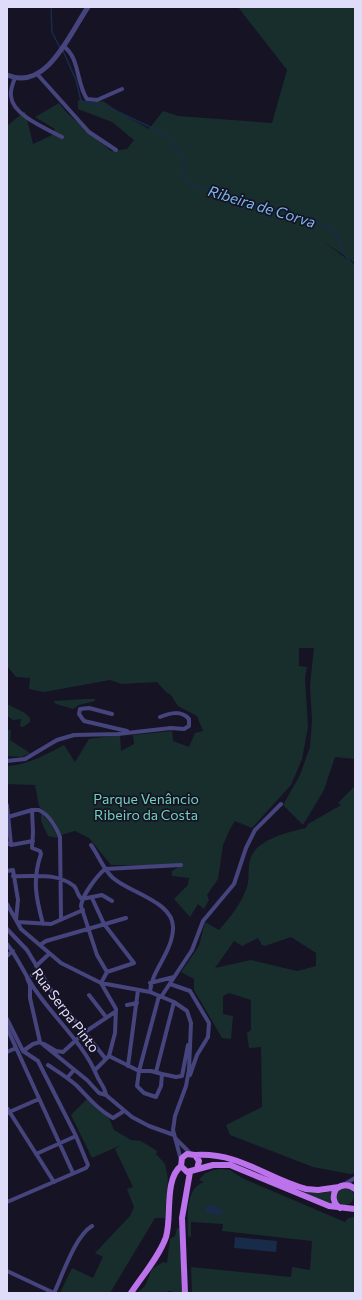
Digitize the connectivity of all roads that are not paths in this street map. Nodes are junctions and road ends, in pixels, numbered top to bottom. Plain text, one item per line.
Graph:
1 (88, 7) edge
2 (63, 46) junction
3 (7, 75) edge
4 (38, 75) junction
5 (15, 78) junction
6 (122, 89) dead end
7 (62, 137) dead end
8 (116, 150) dead end
9 (112, 714) dead end
10 (160, 717) dead end
11 (131, 732) junction
12 (7, 761) edge
13 (281, 804) dead end
14 (7, 805) edge
15 (32, 810) junction
16 (8, 817) junction
17 (8, 825) edge
18 (33, 841) junction
19 (9, 844) edge
20 (91, 845) dead end
21 (181, 865) dead end
22 (105, 869) junction
23 (7, 871) edge
24 (35, 875) junction
25 (13, 876) junction
26 (61, 880) junction
27 (92, 898) junction
28 (82, 899) junction
29 (112, 900) dead end
30 (7, 904) edge
31 (83, 910) junction
32 (61, 918) junction
33 (126, 918) dead end
34 (17, 921) junction
35 (43, 924) junction
36 (104, 924) junction
37 (7, 929) edge
38 (88, 930) junction
39 (7, 944) edge
40 (40, 945) junction
41 (13, 951) junction
42 (49, 954) junction
43 (7, 956) edge
44 (37, 968) junction
45 (107, 972) junction
46 (32, 975) dead end
47 (174, 977) junction
48 (27, 978) junction
49 (101, 983) junction
50 (150, 983) junction
51 (170, 984) junction
52 (138, 990) junction
53 (150, 992) junction
54 (88, 996) dead end
55 (160, 996) junction
56 (174, 1002) junction
57 (136, 1003) junction
58 (126, 1005) dead end
59 (116, 1012) junction
60 (106, 1017) junction
61 (7, 1019) edge
62 (7, 1028) edge
63 (85, 1032) junction
64 (190, 1037) junction
65 (76, 1040) junction
66 (40, 1042) junction
67 (16, 1048) junction
68 (7, 1052) edge
69 (23, 1052) junction
70 (107, 1057) junction
71 (48, 1065) dead end
72 (128, 1066) junction
73 (96, 1069) junction
74 (74, 1070) junction
75 (140, 1071) junction
76 (156, 1072) junction
77 (162, 1074) junction
78 (67, 1078) junction
79 (188, 1081) junction
80 (106, 1095) junction
81 (39, 1099) junction
82 (7, 1108) edge
83 (124, 1111) junction
84 (8, 1113) edge
85 (174, 1135) junction
86 (76, 1136) junction
87 (59, 1144) junction
88 (36, 1154) junction
89 (192, 1154) junction
90 (181, 1163) junction
91 (197, 1169) junction
92 (190, 1172) junction
93 (73, 1173) junction
94 (355, 1179) edge
95 (54, 1182) junction
96 (341, 1186) junction
97 (354, 1187) edge
98 (7, 1202) edge
99 (355, 1204) edge
100 (344, 1209) junction
101 (355, 1209) edge
102 (92, 1226) dead end
103 (7, 1271) edge
104 (54, 1293) edge
105 (131, 1293) edge
106 (185, 1293) edge

1 - 2 street
2 - 4 street
2 - 6 street
3 - 5 street
4 - 5 street
4 - 8 street
5 - 7 street
9 - 11 street
10 - 11 street
11 - 12 street
13 - 47 street
14 - 16 street
15 - 16 street
15 - 18 street
15 - 26 street
16 - 17 street
17 - 19 street
18 - 19 street
18 - 24 street
20 - 22 street
21 - 22 street
22 - 28 street
22 - 50 street
23 - 25 street
24 - 25 street
24 - 26 street
24 - 35 street
25 - 34 street
26 - 28 street
26 - 32 street
27 - 28 street
27 - 29 street
27 - 36 street
28 - 31 street
30 - 34 street
31 - 32 street
31 - 38 street
32 - 35 street
33 - 36 street
34 - 35 street
34 - 40 street
36 - 38 street
36 - 45 street
37 - 44 street
38 - 40 street
38 - 45 street
39 - 41 street, Rua Serpa Pinto
40 - 42 street
41 - 43 street
41 - 48 street, Rua Serpa Pinto
42 - 44 street
42 - 49 street
44 - 46 street
44 - 63 street
45 - 49 street
47 - 50 street
47 - 51 street
48 - 65 street, Rua Serpa Pinto
48 - 66 street
49 - 52 street
49 - 59 street
50 - 53 street
51 - 55 street
51 - 79 street
52 - 53 street
52 - 57 street
53 - 55 street
54 - 60 street
55 - 56 street
55 - 75 street
56 - 64 street
56 - 76 street
57 - 58 street
57 - 72 street
59 - 60 street
59 - 70 street
60 - 63 street
61 - 69 street
62 - 67 street
63 - 65 street
63 - 70 street
64 - 77 street
64 - 79 street
65 - 66 street
65 - 73 street, Rua Serpa Pinto
66 - 69 street
66 - 74 street
67 - 68 street
67 - 81 street
69 - 86 street
70 - 72 street
70 - 73 street
71 - 78 street
72 - 75 street
73 - 80 street, Rua Serpa Pinto
74 - 78 street
74 - 80 street
75 - 76 street
75 - 77 street
76 - 77 street
78 - 83 street
79 - 85 street
80 - 83 street
81 - 84 street
81 - 87 street
82 - 84 street
83 - 85 street
84 - 88 street
85 - 89 street
85 - 90 street
86 - 87 street
86 - 93 street
87 - 88 street
87 - 93 street
88 - 95 street
89 - 90 main road
89 - 91 main road
89 - 96 main road
90 - 92 main road
90 - 105 main road
91 - 92 main road
91 - 100 main road
92 - 106 main road
93 - 95 street
94 - 96 street
94 - 97 street
95 - 98 street
96 - 97 main road
96 - 100 main road
99 - 100 main road
100 - 101 main road
102 - 104 street
103 - 104 street

